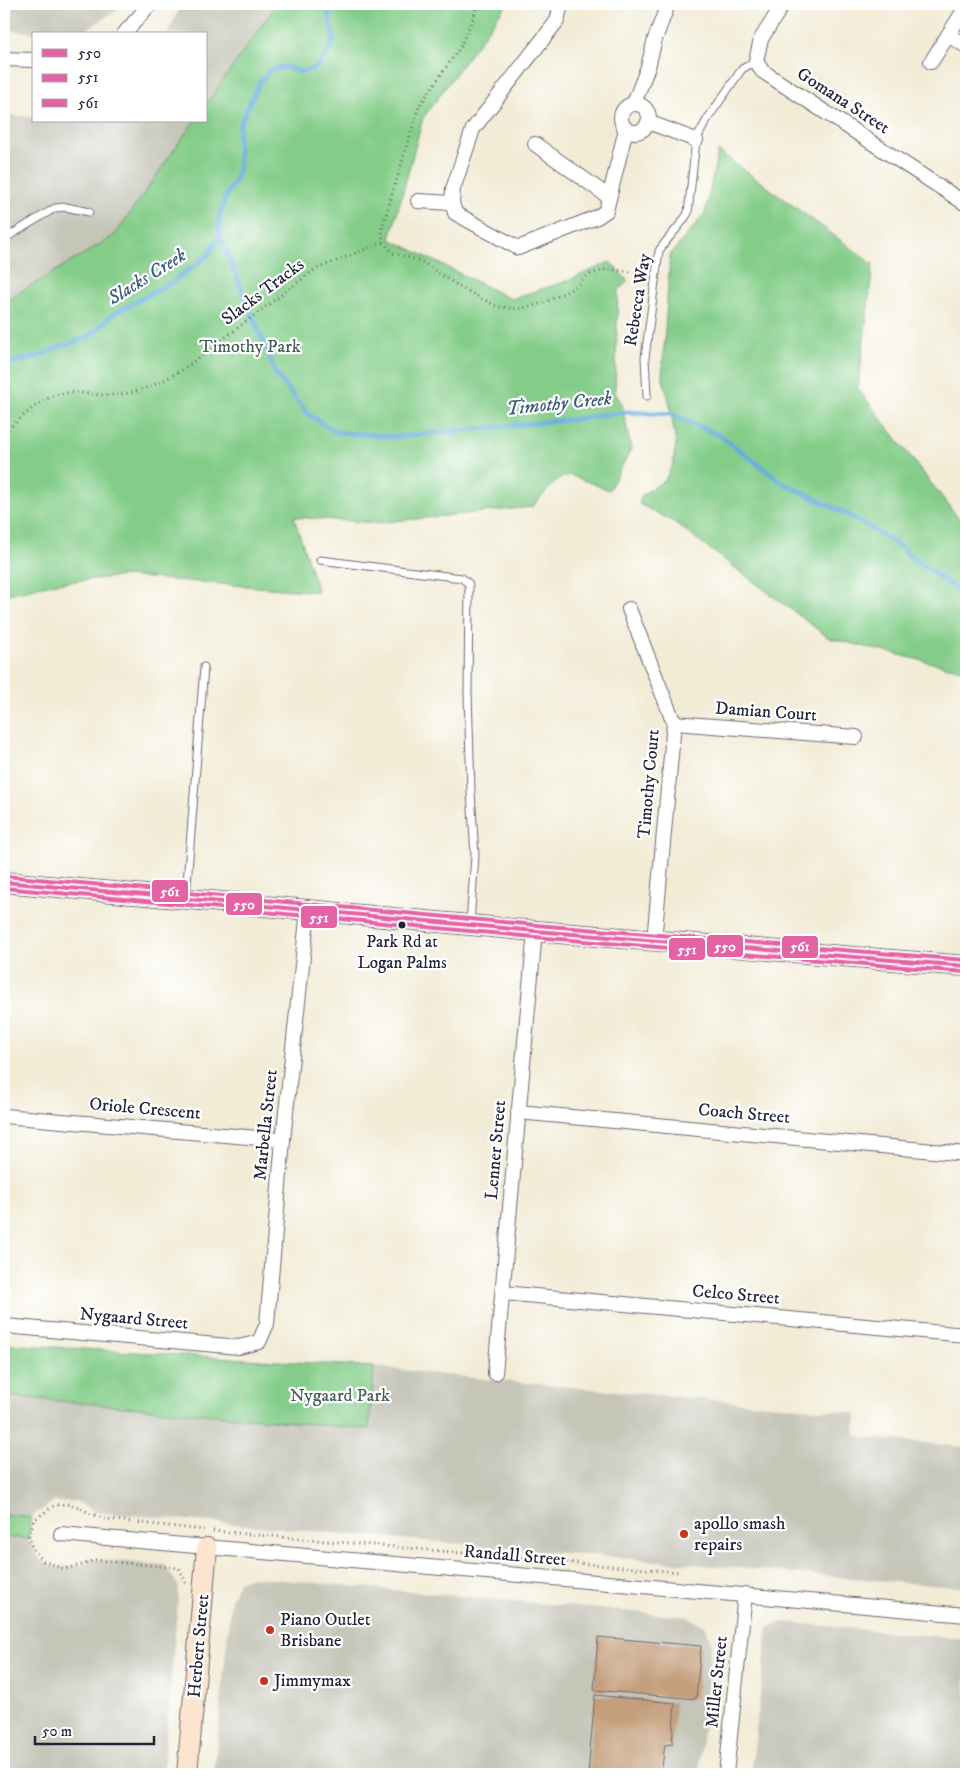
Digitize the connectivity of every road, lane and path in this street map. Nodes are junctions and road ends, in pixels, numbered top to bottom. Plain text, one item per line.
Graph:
1 (150, 4) edge
2 (477, 4) edge
3 (561, 4) edge
4 (668, 4) edge
5 (784, 4) edge
6 (966, 7) edge
7 (126, 32) edge
8 (948, 35) junction
9 (966, 46) edge
10 (4, 59) edge
11 (32, 60) edge
12 (756, 60) junction
13 (931, 62) dead end
14 (634, 103) junction
15 (648, 122) junction
16 (626, 129) junction
17 (696, 140) junction
18 (535, 144) dead end
19 (609, 197) junction
20 (418, 201) dead end
21 (452, 203) junction
22 (966, 204) edge
23 (89, 212) dead end
24 (4, 239) edge
25 (383, 242) junction
26 (656, 276) junction
27 (647, 396) dead end
28 (4, 432) edge
29 (320, 560) dead end
30 (629, 608) dead end
31 (204, 666) dead end
32 (674, 723) junction
33 (856, 737) dead end
34 (4, 882) edge
35 (186, 899) junction
36 (308, 910) junction
37 (470, 924) junction
38 (535, 931) junction
39 (654, 941) junction
40 (966, 966) edge
41 (518, 1112) junction
42 (4, 1116) edge
43 (283, 1140) junction
44 (966, 1154) edge
45 (503, 1293) junction
46 (5, 1326) dead end
47 (966, 1335) edge
48 (259, 1342) joint
49 (495, 1373) dead end
50 (61, 1534) dead end
51 (207, 1548) junction
52 (744, 1594) junction
53 (966, 1615) edge
54 (187, 1774) edge
55 (726, 1774) edge

1 - 7 street
2 - 25 path
3 - 21 street
4 - 14 street
5 - 12 street
6 - 8 street
8 - 9 street
8 - 13 street
10 - 11 street
12 - 17 lane, Rebecca Way
12 - 22 street, Gomana Street
14 - 15 street
14 - 16 street
15 - 16 street
15 - 17 street
16 - 19 street
17 - 26 lane, Rebecca Way
18 - 19 street
19 - 21 street
20 - 21 street
23 - 24 lane
25 - 26 path
25 - 28 path, Slacks Tracks
26 - 27 lane, Rebecca Way
29 - 37 lane
30 - 32 street, Timothy Court
31 - 35 lane
32 - 33 street, Damian Court
32 - 39 street, Timothy Court
34 - 35 street
35 - 36 street
36 - 37 street
36 - 43 street, Marbella Street
37 - 38 street
38 - 39 street
38 - 41 street, Lenner Street
39 - 40 street
41 - 44 street, Coach Street
41 - 45 street, Lenner Street
42 - 43 street, Oriole Crescent
43 - 48 street, Marbella Street
45 - 47 street, Celco Street
45 - 49 street, Lenner Street
46 - 48 street, Nygaard Street
50 - 51 street, Randall Street
51 - 52 street, Randall Street
51 - 54 street, Herbert Street
52 - 53 street, Randall Street
52 - 55 street, Miller Street

